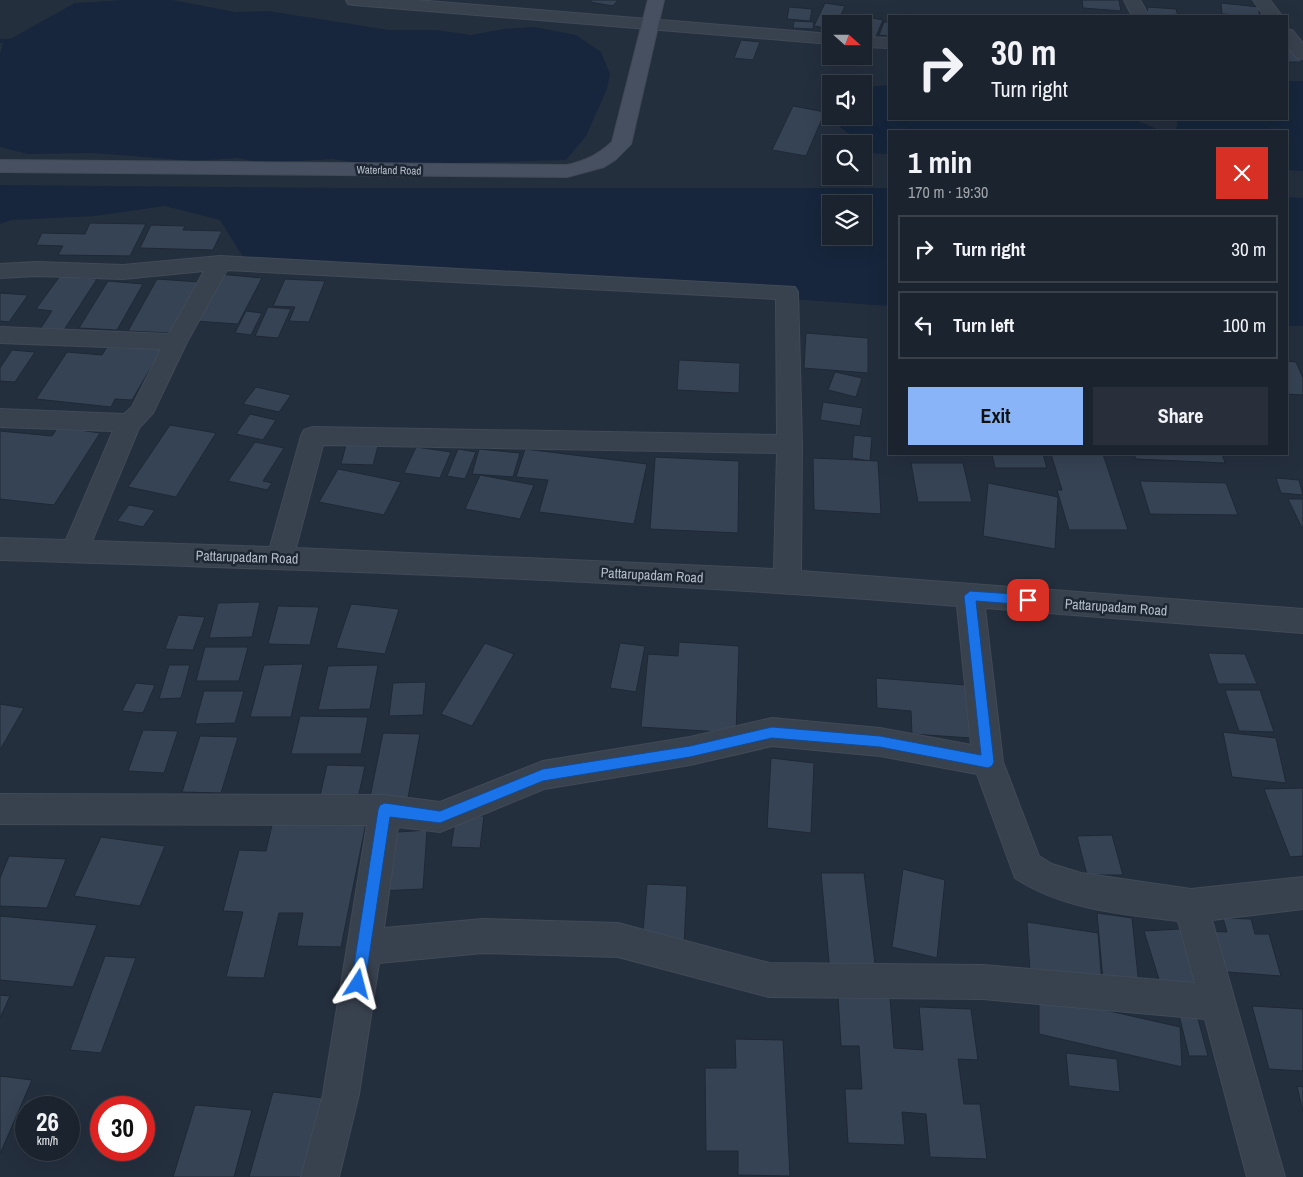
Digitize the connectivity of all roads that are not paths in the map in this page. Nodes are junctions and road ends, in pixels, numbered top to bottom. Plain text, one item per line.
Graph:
1 (354, 0) edge
2 (656, 0) edge
3 (1132, 0) edge
4 (1261, 0) edge
5 (1140, 15) edge
6 (1272, 15) edge
7 (650, 23) junction
8 (822, 38) edge
9 (1288, 38) edge
10 (872, 42) edge
11 (888, 43) edge
12 (1303, 54) edge
13 (0, 166) edge
14 (220, 263) junction
15 (0, 271) edge
16 (0, 335) edge
17 (176, 342) junction
18 (0, 418) edge
19 (129, 423) junction
20 (790, 444) junction
21 (0, 548) edge
22 (75, 550) junction
23 (280, 558) junction
24 (787, 582) junction
25 (970, 596) junction
26 (1303, 621) edge
27 (988, 762) junction
28 (0, 808) edge
29 (385, 810) junction
30 (1303, 893) edge
31 (1191, 906) junction
32 (364, 947) junction
33 (1218, 1003) junction
34 (320, 1177) edge
35 (1266, 1177) edge

1 - 7 street
2 - 7 main road, Waterland Road
3 - 5 street
4 - 6 street
7 - 8 street
7 - 13 main road, Waterland Road
9 - 12 street
10 - 11 street
14 - 15 street
14 - 17 street
14 - 20 street
16 - 17 street
17 - 19 street
18 - 19 street
19 - 22 street
20 - 23 street
20 - 24 street
21 - 22 street, Pattarupadam Road
22 - 23 street, Pattarupadam Road
23 - 24 street, Pattarupadam Road
24 - 25 street, Pattarupadam Road
25 - 26 street, Pattarupadam Road
25 - 27 street
27 - 29 street
27 - 31 street
28 - 29 street
29 - 32 street
30 - 31 street
31 - 33 street
32 - 33 street
32 - 34 street
33 - 35 street

